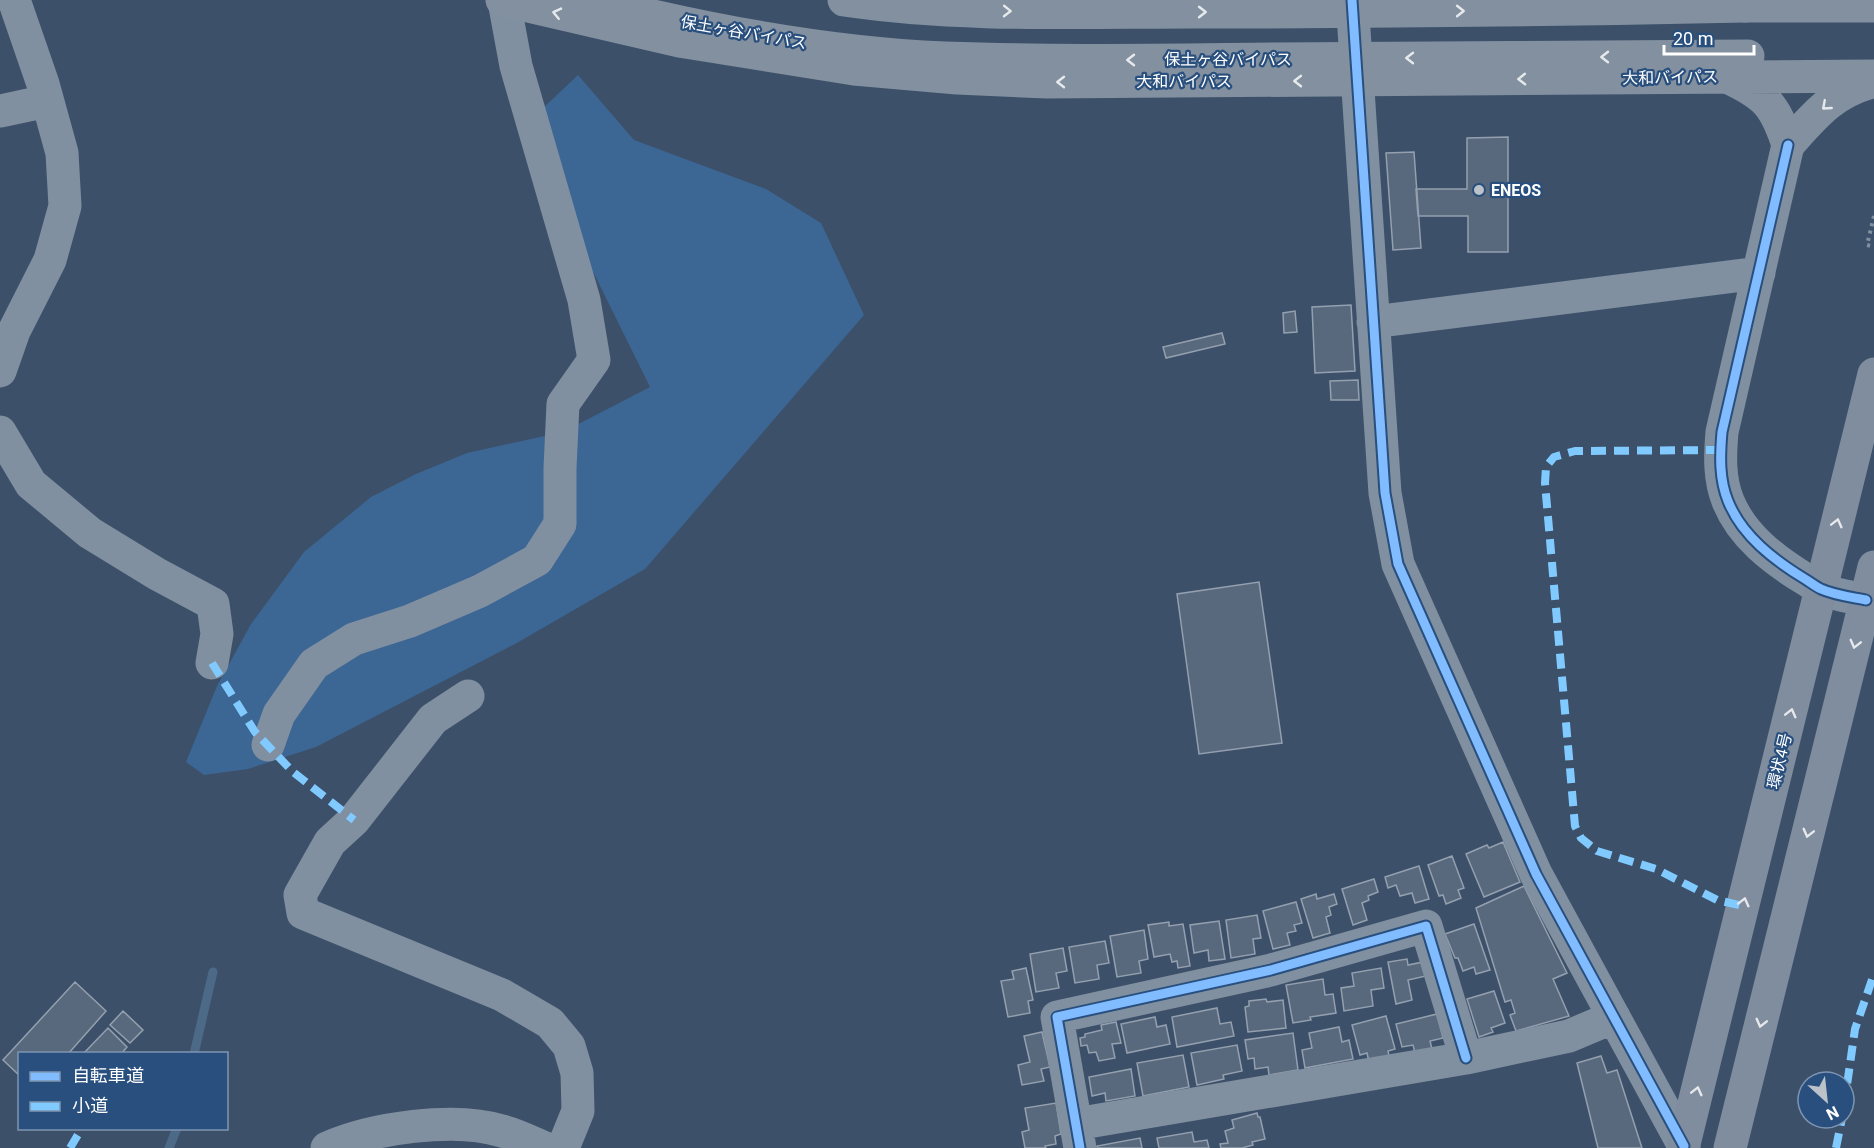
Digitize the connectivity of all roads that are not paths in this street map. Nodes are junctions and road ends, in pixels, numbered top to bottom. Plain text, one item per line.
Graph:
1 (14, 0) edge
2 (503, 0) edge
3 (587, 0) edge
4 (844, 0) edge
5 (1352, 0) edge
6 (1874, 6) edge
7 (1874, 55) edge
8 (1874, 60) edge
9 (1737, 67) junction
10 (1874, 76) edge
11 (1356, 81) junction
12 (1874, 81) edge
13 (47, 100) junction
14 (0, 111) edge
15 (1788, 145) junction
16 (1759, 273) junction
17 (1373, 322) junction
18 (0, 371) edge
19 (1874, 374) edge
20 (0, 432) edge
21 (1874, 567) edge
22 (1821, 589) junction
23 (1866, 600) junction
24 (212, 663) dead end
25 (468, 696) dead end
26 (268, 745) dead end
27 (1614, 1017) junction
28 (1466, 1058) junction
29 (1078, 1136) edge
30 (1684, 1147) edge
31 (327, 1148) edge
32 (545, 1148) edge
33 (563, 1148) edge
34 (1730, 1148) edge

1 - 13 street
11 -> 2 highway, 大和バイパス
2 - 26 street
9 -> 3 highway, 保土ヶ谷バイパス, bridge
4 -> 6 highway, bridge
5 - 11 street
7 - 9 highway, 保土ヶ谷バイパス
8 - 9 highway
9 - 10 highway, 大和バイパス
9 -> 11 highway, 大和バイパス
9 - 15 highway
11 - 17 street
12 -> 15 highway
13 - 14 street
13 - 18 street
15 - 16 street
16 - 17 street
16 - 22 street
17 - 27 street
22 -> 19 main road, 環状4号
20 - 24 street
21 - 23 main road
22 - 23 street
30 -> 22 main road, 環状4号
23 -> 34 main road
25 - 33 street
27 - 28 street
27 - 30 street
28 - 29 street
28 - 29 street
31 - 32 street

